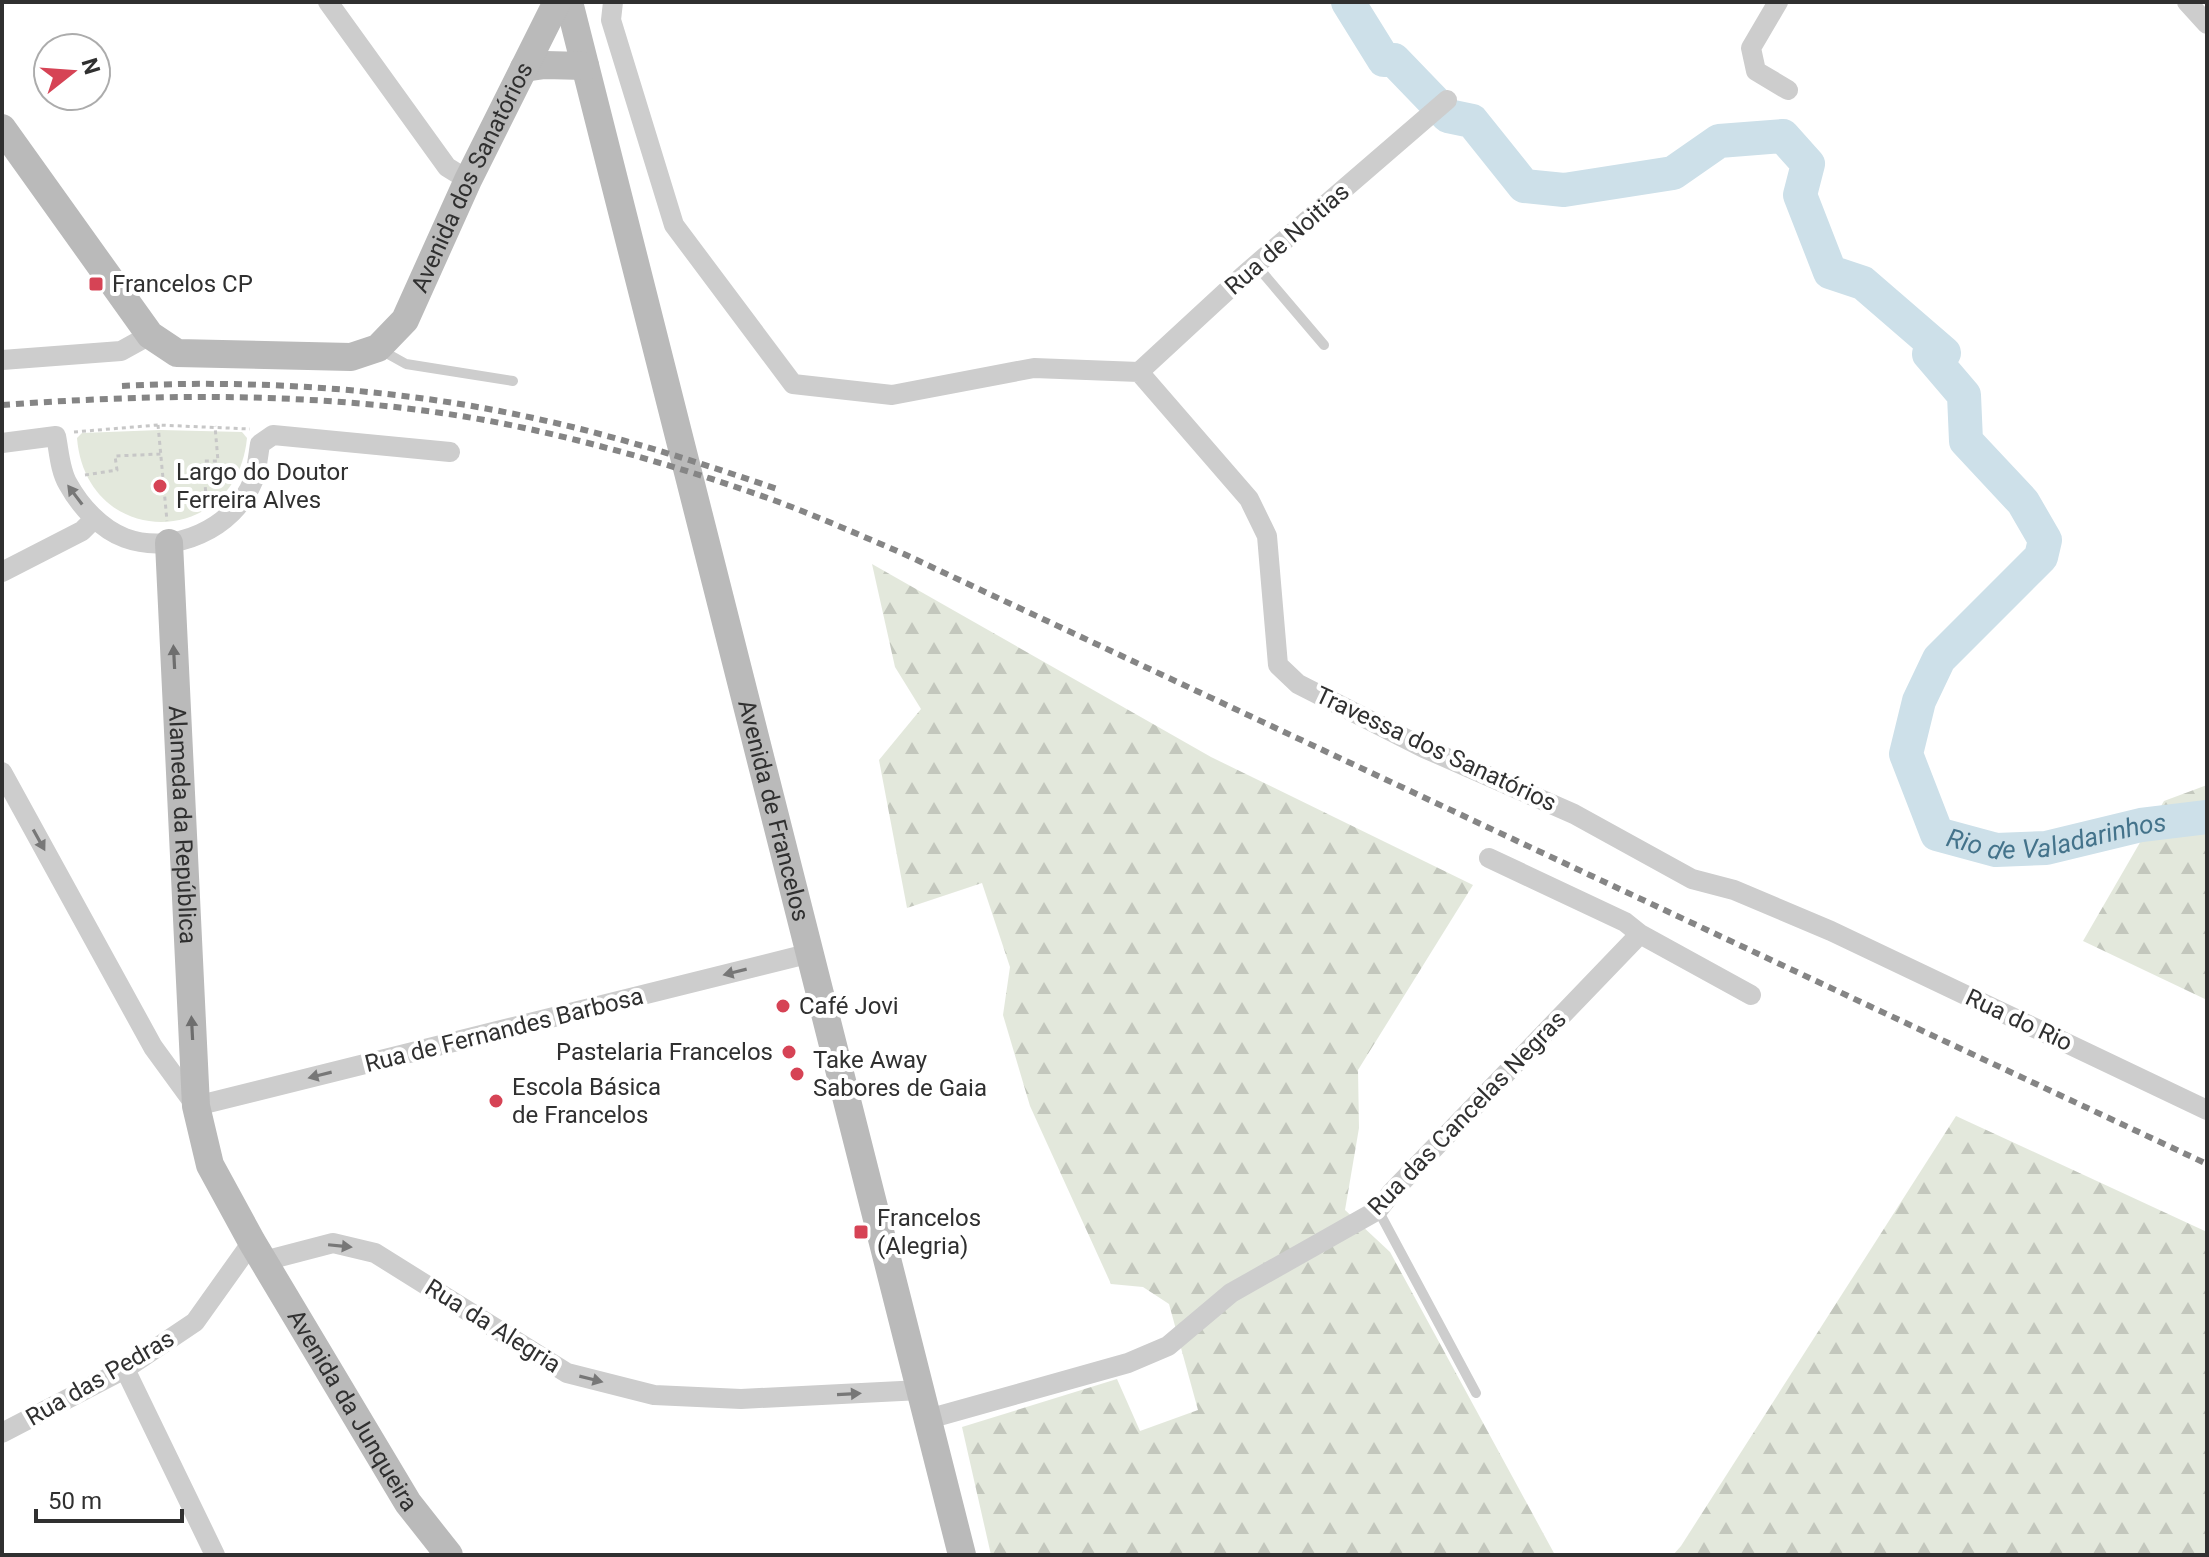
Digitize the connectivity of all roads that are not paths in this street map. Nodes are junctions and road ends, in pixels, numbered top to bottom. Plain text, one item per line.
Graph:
1 (328, 2) edge
2 (557, 2) edge
3 (569, 2) edge
4 (613, 2) edge
5 (1778, 2) edge
6 (2187, 2) edge
7 (2207, 24) edge
8 (585, 66) junction
9 (524, 68) junction
10 (1788, 90) dead end
11 (1442, 104) dead end
12 (2, 128) edge
13 (468, 180) junction
14 (1256, 265) junction
15 (150, 335) junction
16 (1324, 345) dead end
17 (378, 348) junction
18 (2, 360) edge
19 (1139, 372) junction
20 (513, 381) dead end
21 (2, 443) edge
22 (450, 452) dead end
23 (94, 519) junction
24 (169, 543) junction
25 (2, 572) edge
26 (2, 772) edge
27 (1489, 858) dead end
28 (1831, 931) joint
29 (1640, 934) junction
30 (811, 953) junction
31 (1751, 995) dead end
32 (196, 1106) junction
33 (2207, 1110) edge
34 (1378, 1210) junction
35 (258, 1251) junction
36 (125, 1369) junction
37 (921, 1390) junction
38 (1476, 1393) dead end
39 (928, 1419) junction
40 (2, 1433) edge
41 (215, 1555) edge
42 (449, 1555) edge
43 (962, 1555) edge

1 - 13 street
2 - 9 main road, Avenida dos Sanatórios
3 - 8 main road, Avenida de Francelos
4 - 19 street
5 - 10 street
6 - 7 street
8 - 9 main road
8 - 30 main road, Avenida de Francelos
9 - 13 main road, Avenida dos Sanatórios
11 - 14 street, Rua de Noitias
12 - 15 main road
13 - 17 main road, Avenida dos Sanatórios
14 - 16 lane
14 - 19 street, Rua de Noitias
15 - 17 main road
15 - 18 street
17 - 20 lane
19 - 28 street, Travessa dos Sanatórios
23 -> 21 street
22 - 24 street
23 - 24 street
23 - 25 street
32 -> 24 main road, Alameda da República
26 -> 32 street
27 - 29 street
28 - 33 street, Rua do Rio
29 - 31 street
29 - 34 street, Rua das Cancelas Negras
30 -> 32 street, Rua de Fernandes Barbosa
30 - 37 main road, Avenida de Francelos
32 - 35 main road, Alameda da República
34 - 38 lane
34 - 39 street, Rua das Cancelas Negras
35 - 36 street, Rua das Pedras
35 -> 37 street, Rua da Alegria
35 - 42 main road, Avenida da Junqueira
36 - 40 street, Rua das Pedras
36 - 41 street
37 - 39 main road, Avenida de Francelos
39 - 43 main road, Avenida de Francelos

